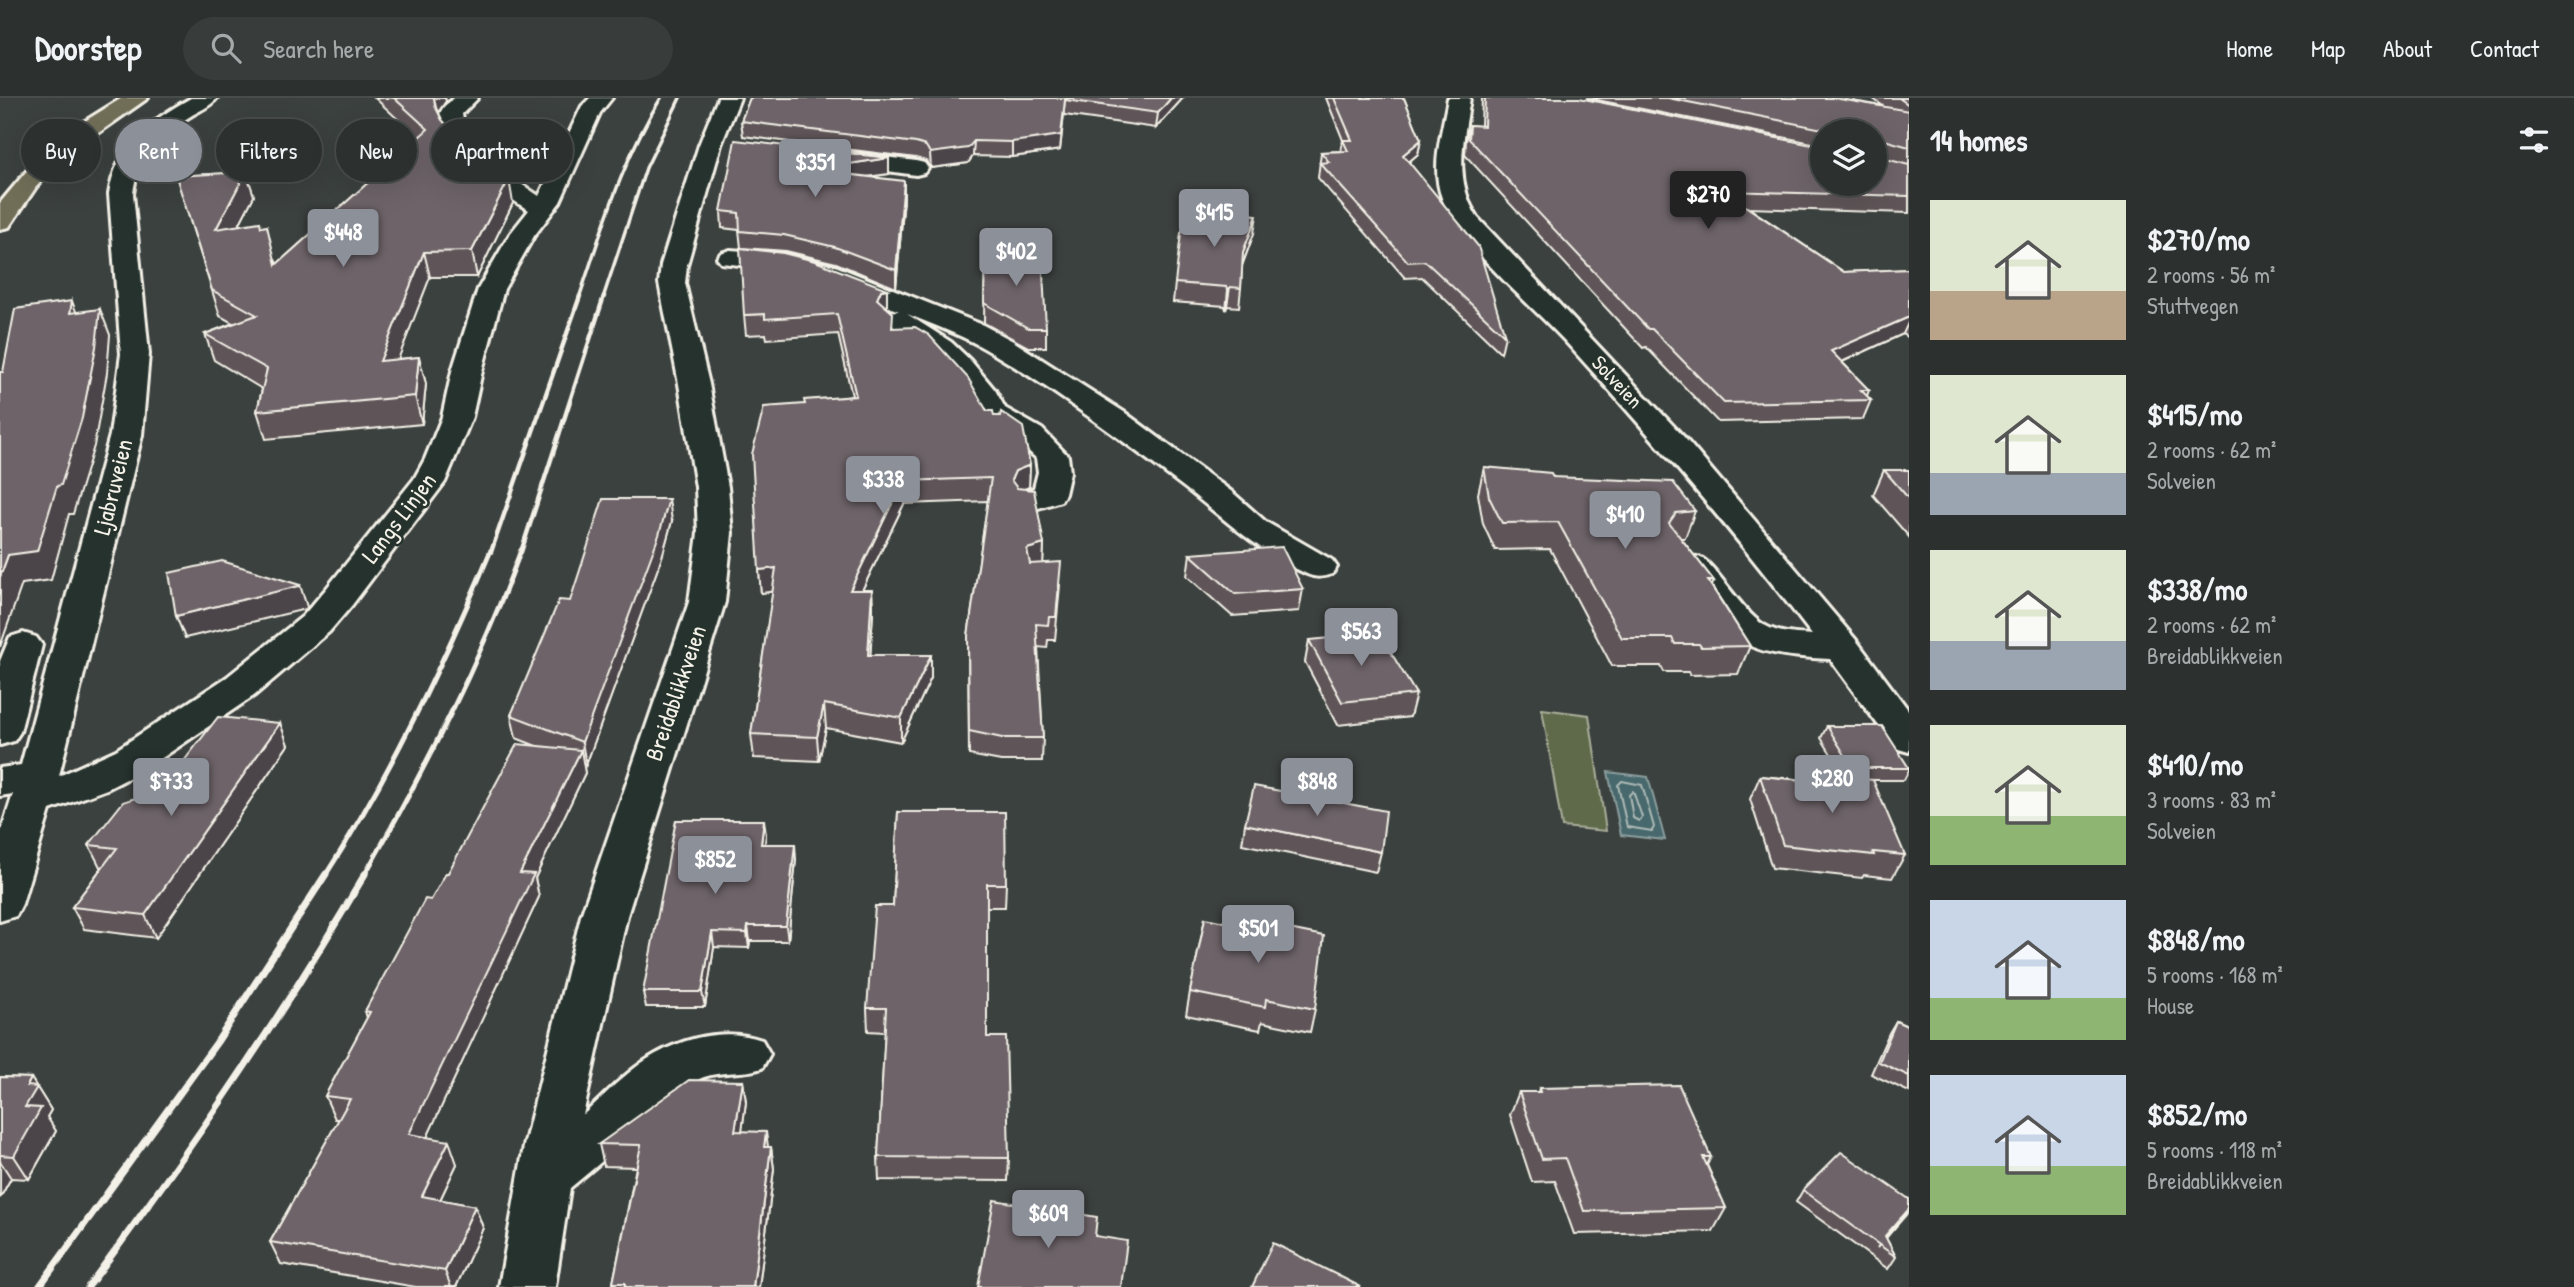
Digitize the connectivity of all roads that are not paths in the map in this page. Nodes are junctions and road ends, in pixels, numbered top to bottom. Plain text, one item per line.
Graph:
1 (137, 98) edge
2 (206, 98) edge
3 (467, 98) edge
4 (601, 98) edge
5 (729, 98) edge
6 (1459, 98) edge
7 (813, 154) edge
8 (916, 168) dead end
9 (544, 208) junction
10 (0, 222) edge
11 (730, 258) junction
12 (674, 265) junction
13 (1029, 501) edge
14 (1679, 549) edge
15 (1320, 567) dead end
16 (23, 645) dead end
17 (1843, 648) junction
18 (0, 732) edge
19 (1909, 739) edge
20 (23, 786) edge
21 (0, 904) edge
22 (744, 1054) dead end
23 (546, 1176) junction
24 (527, 1287) edge

1 - 10 highway
2 - 20 street, Ljabruveien
3 - 9 street
4 - 9 street, Langs Linjen
5 - 12 street, Breidablikkveien
6 - 17 street, Solveien
7 - 8 street
9 - 20 street, Langs Linjen
11 - 12 street
11 - 13 street
11 - 15 street
12 - 23 street, Breidablikkveien
14 - 17 street
16 - 18 street
17 - 19 street, Solveien
20 - 21 street, Ljabruveien
22 - 23 street
23 - 24 street, Breidablikkveien

